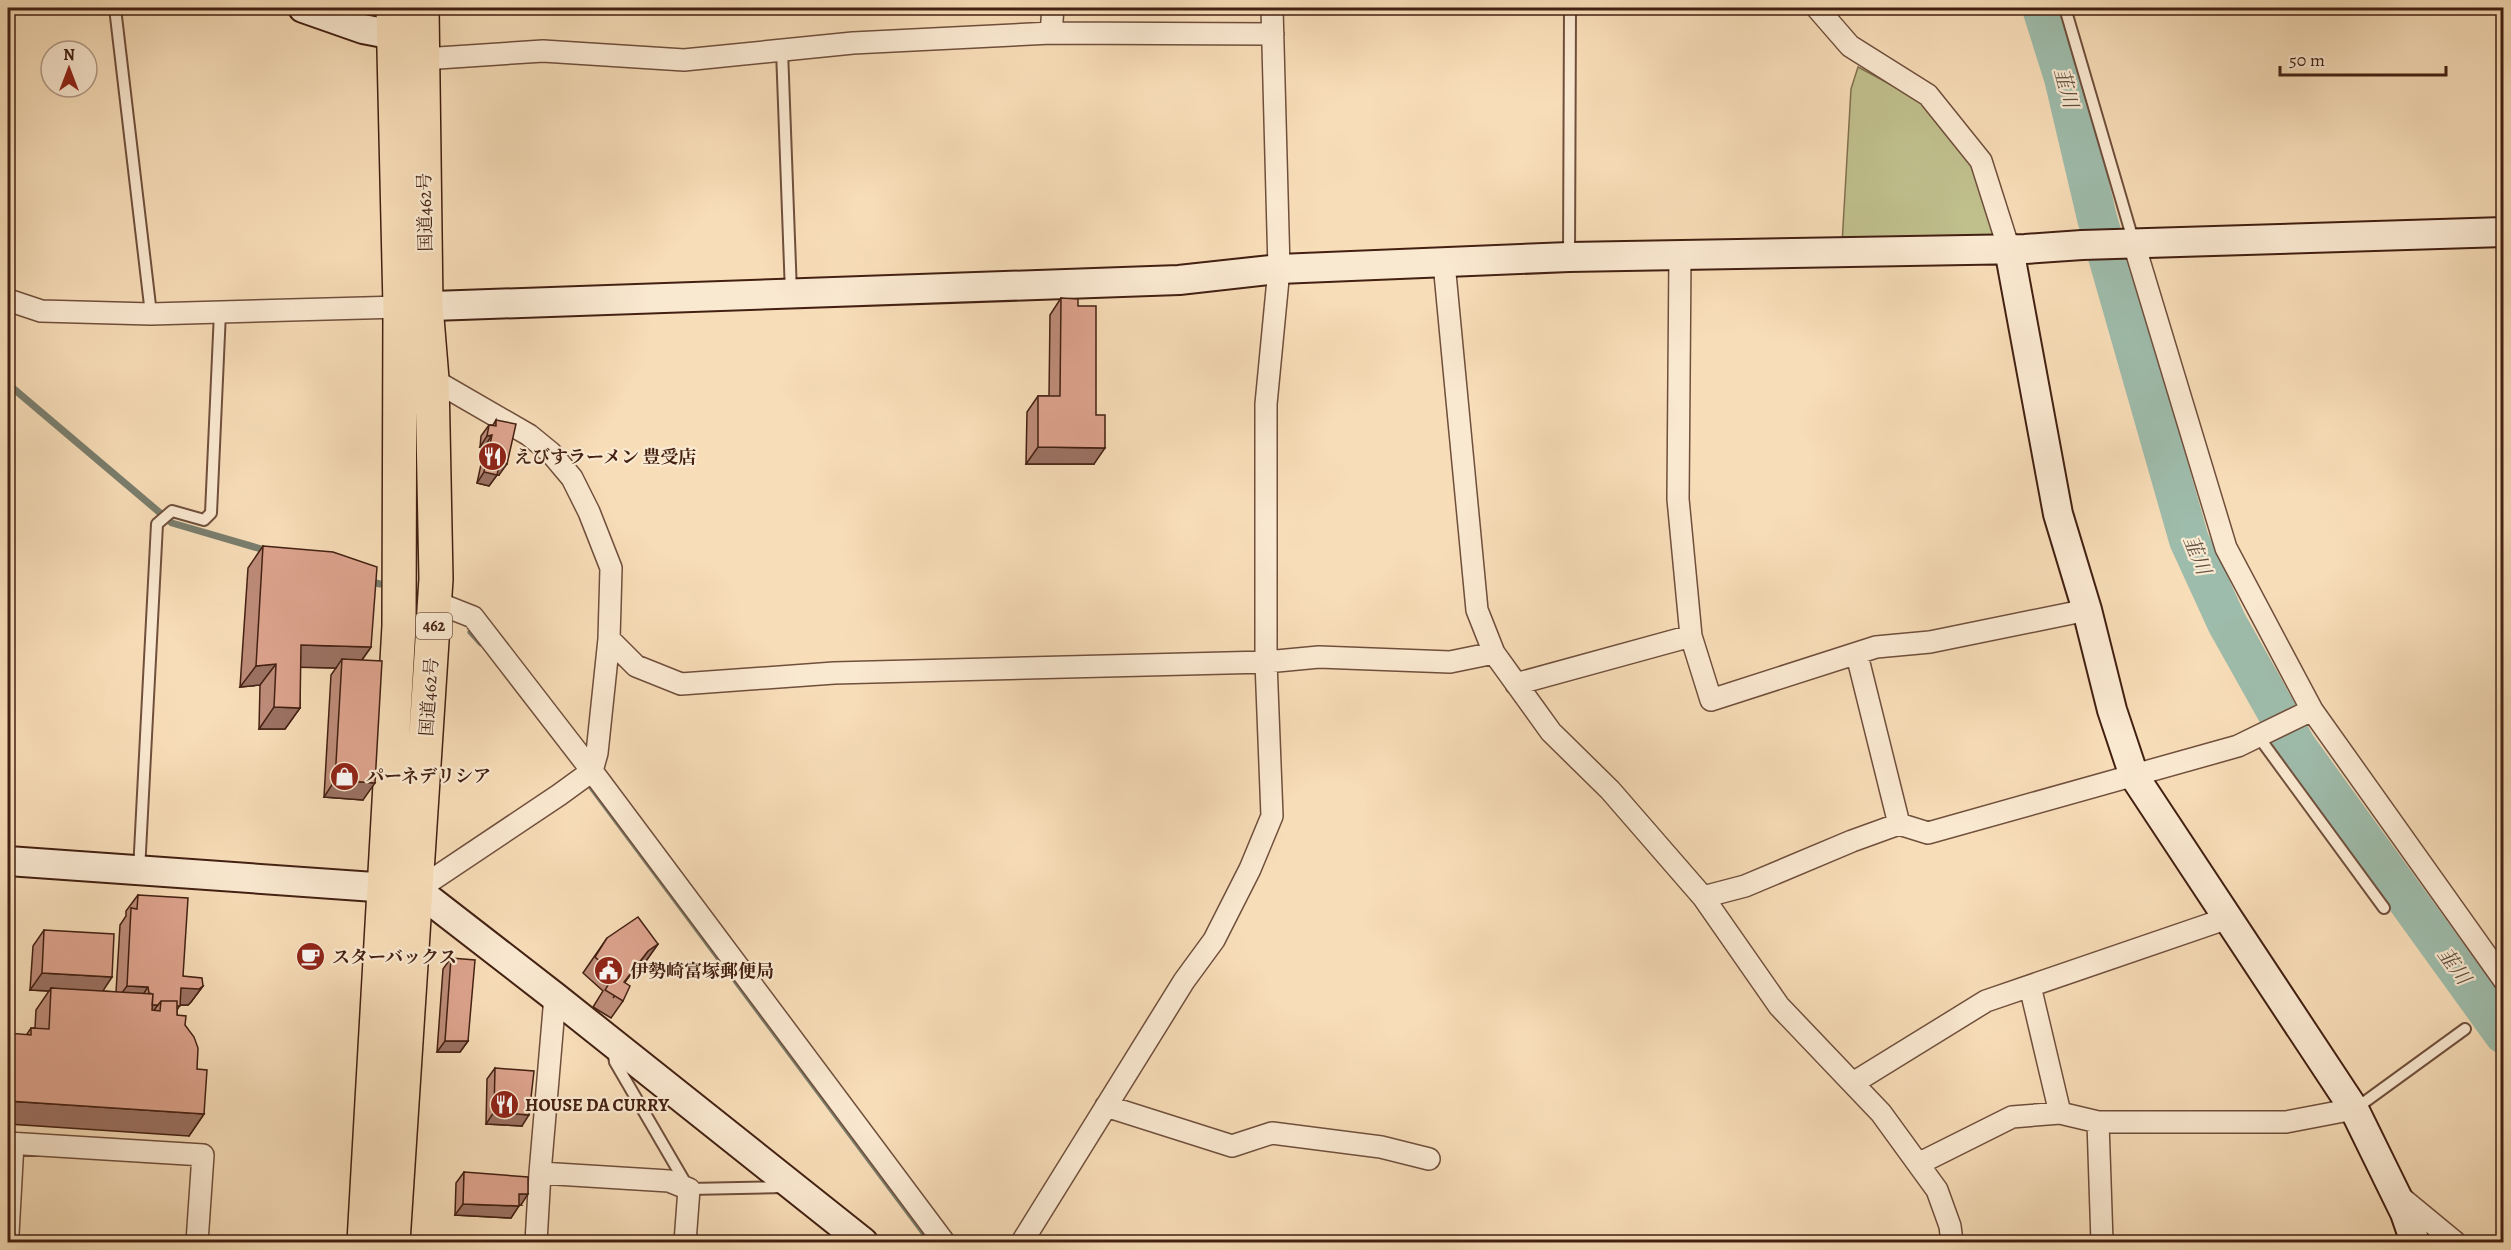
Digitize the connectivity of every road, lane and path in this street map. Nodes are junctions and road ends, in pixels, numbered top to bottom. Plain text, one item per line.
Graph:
1 (115, 8) edge
2 (303, 8) edge
3 (422, 8) edge
4 (1053, 8) edge
5 (1272, 8) edge
6 (1570, 8) edge
7 (1816, 8) edge
8 (2065, 8) edge
9 (393, 21) edge
10 (1051, 33) junction
11 (1273, 34) junction
12 (782, 50) junction
13 (423, 59) junction
14 (2504, 232) edge
15 (2131, 244) junction
16 (2009, 249) junction
17 (1680, 255) junction
18 (1569, 257) junction
19 (1444, 263) junction
20 (1279, 269) junction
21 (791, 294) junction
22 (8, 300) edge
23 (413, 306) junction
24 (219, 312) junction
25 (151, 314) junction
26 (432, 379) junction
27 (435, 603) junction
28 (2087, 610) junction
29 (1691, 636) junction
30 (609, 639) junction
31 (1494, 653) junction
32 (1857, 655) junction
33 (1266, 662) junction
34 (1516, 684) junction
35 (2312, 710) junction
36 (2258, 736) junction
37 (586, 775) junction
38 (2134, 776) junction
39 (1899, 824) junction
40 (8, 861) edge
41 (139, 871) junction
42 (401, 889) junction
43 (1703, 897) junction
44 (2384, 908) dead end
45 (2228, 918) junction
46 (2504, 980) edge
47 (2030, 986) junction
48 (555, 997) junction
49 (2465, 1029) dead end
50 (611, 1041) junction
51 (1853, 1083) junction
52 (1106, 1106) junction
53 (2354, 1109) junction
54 (2060, 1113) junction
55 (2098, 1122) junction
56 (10, 1143) edge
57 (1429, 1159) dead end
58 (1918, 1164) junction
59 (540, 1173) junction
60 (794, 1187) junction
61 (689, 1189) junction
62 (2395, 1193) junction
63 (8, 1234) edge
64 (197, 1242) edge
65 (364, 1242) edge
66 (393, 1242) edge
67 (536, 1242) edge
68 (685, 1242) edge
69 (863, 1242) edge
70 (944, 1242) edge
71 (1022, 1242) edge
72 (1952, 1242) edge
73 (2102, 1242) edge
74 (2415, 1242) edge
75 (2455, 1242) edge

1 - 25 lane
2 - 9 street
3 - 13 highway, 国道462号 / 462
4 - 10 street
5 - 11 street
6 - 18 lane
7 - 16 street
8 - 15 lane
9 - 23 highway, 国道462号 / 462
10 - 11 street
10 - 12 street
11 - 20 street
12 - 13 street
12 - 21 lane
13 - 23 highway, 国道462号 / 462
14 - 15 street
15 - 16 street
15 - 35 street
16 - 17 street
16 - 28 street
17 - 18 street
17 - 29 street
18 - 19 street
19 - 20 street
19 - 31 street
20 - 21 street
20 - 33 street
21 - 23 street
22 - 25 street
23 - 24 street
23 - 26 highway, 国道462号 / 462
23 - 42 highway, 国道462号 / 462
24 - 25 street
24 - 41 lane
26 - 27 highway, 国道462号 / 462
26 - 30 street
27 - 37 street
27 - 42 highway, 国道462号 / 462
28 - 32 street
28 - 38 street
29 - 32 street
29 - 34 street
30 - 33 street
30 - 37 street
31 - 33 street
31 - 34 street
32 - 39 street
33 - 52 street
34 - 43 street
35 - 36 street
35 - 46 street
36 - 38 street
36 - 44 lane
37 - 42 street
37 - 70 street
38 - 39 street
38 - 45 street
39 - 43 street
40 - 41 street
41 - 42 street
42 - 48 street
42 - 65 highway, 国道462号 / 462
42 - 66 highway, 国道462号 / 462
43 - 51 street
45 - 47 street
45 - 53 street
47 - 51 street
47 - 54 street
48 - 50 street
48 - 59 street
49 - 53 lane
50 - 60 street
50 - 61 lane
51 - 58 street
52 - 57 street
52 - 71 street
53 - 55 street
53 - 62 street
54 - 55 street
54 - 58 street
55 - 73 street
56 - 63 street
56 - 64 street
58 - 72 street
59 - 61 street
59 - 67 street
60 - 61 lane
60 - 69 street
61 - 68 street
62 - 74 street
62 - 75 street

